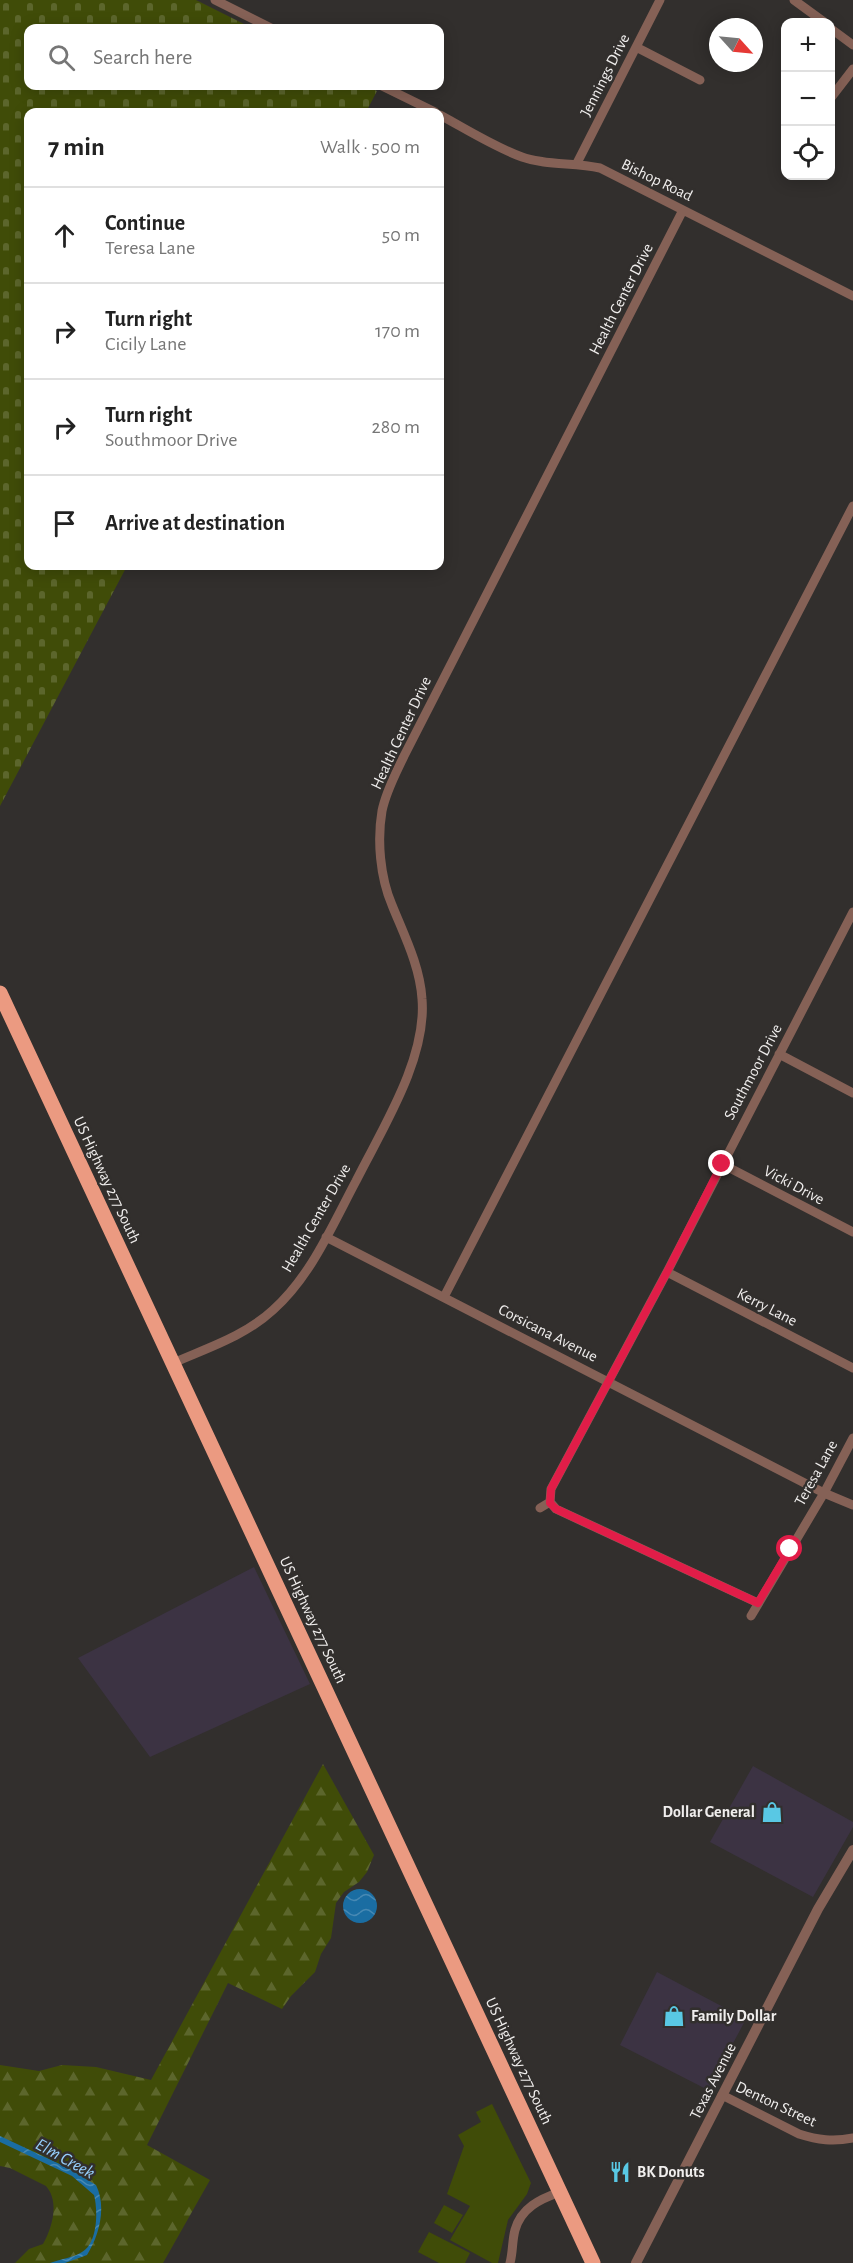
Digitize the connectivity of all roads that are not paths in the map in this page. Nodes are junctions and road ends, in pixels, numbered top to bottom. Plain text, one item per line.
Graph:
1 (215, 0) edge
2 (660, 0) edge
3 (794, 0) edge
4 (819, 18) edge
5 (263, 24) edge
6 (835, 31) edge
7 (853, 45) edge
8 (636, 47) junction
9 (853, 69) edge
10 (700, 80) dead end
11 (390, 90) edge
12 (835, 94) edge
13 (427, 108) edge
14 (444, 117) edge
15 (577, 163) junction
16 (683, 210) junction
17 (853, 296) edge
18 (853, 506) edge
19 (853, 912) edge
20 (0, 993) edge
21 (779, 1054) junction
22 (853, 1093) edge
23 (722, 1164) junction
24 (853, 1232) edge
25 (326, 1237) junction
26 (667, 1272) junction
27 (444, 1297) junction
28 (173, 1363) junction
29 (853, 1368) edge
30 (609, 1382) junction
31 (853, 1438) edge
32 (824, 1493) junction
33 (550, 1503) junction
34 (853, 1505) edge
35 (540, 1508) dead end
36 (758, 1603) junction
37 (751, 1616) dead end
38 (853, 1850) edge
39 (722, 2095) junction
40 (853, 2138) edge
41 (560, 2192) junction
42 (510, 2263) edge
43 (593, 2263) edge
44 (636, 2263) edge

1 - 5 street
2 - 8 street, Jennings Drive
3 - 4 street
6 - 7 street
8 - 10 street
8 - 15 street, Jennings Drive
9 - 12 street
11 - 13 street
14 - 15 street, Bishop Road
15 - 16 street, Bishop Road
16 - 17 street, Bishop Road
16 - 25 street, Health Center Drive
18 - 27 street
19 - 21 street, Southmoor Drive
20 - 28 highway, US Highway 277 South
21 - 22 street
21 - 23 street, Southmoor Drive
23 - 24 street, Vicki Drive
23 - 26 street, Southmoor Drive
25 - 27 street, Corsicana Avenue
25 - 28 street, Health Center Drive
26 - 29 street, Kerry Lane
26 - 30 street, Southmoor Drive
27 - 30 street, Corsicana Avenue
28 - 41 highway, US Highway 277 South
30 - 32 street, Corsicana Avenue
30 - 33 street, Southmoor Drive
31 - 32 street, Teresa Lane
32 - 34 street, Corsicana Avenue
32 - 36 street, Teresa Lane
33 - 35 street
33 - 36 street
36 - 37 street, Teresa Lane
38 - 39 street, Texas Avenue
39 - 40 street, Denton Street
39 - 44 street, Texas Avenue
41 - 42 street
41 - 43 highway, US Highway 277 South

